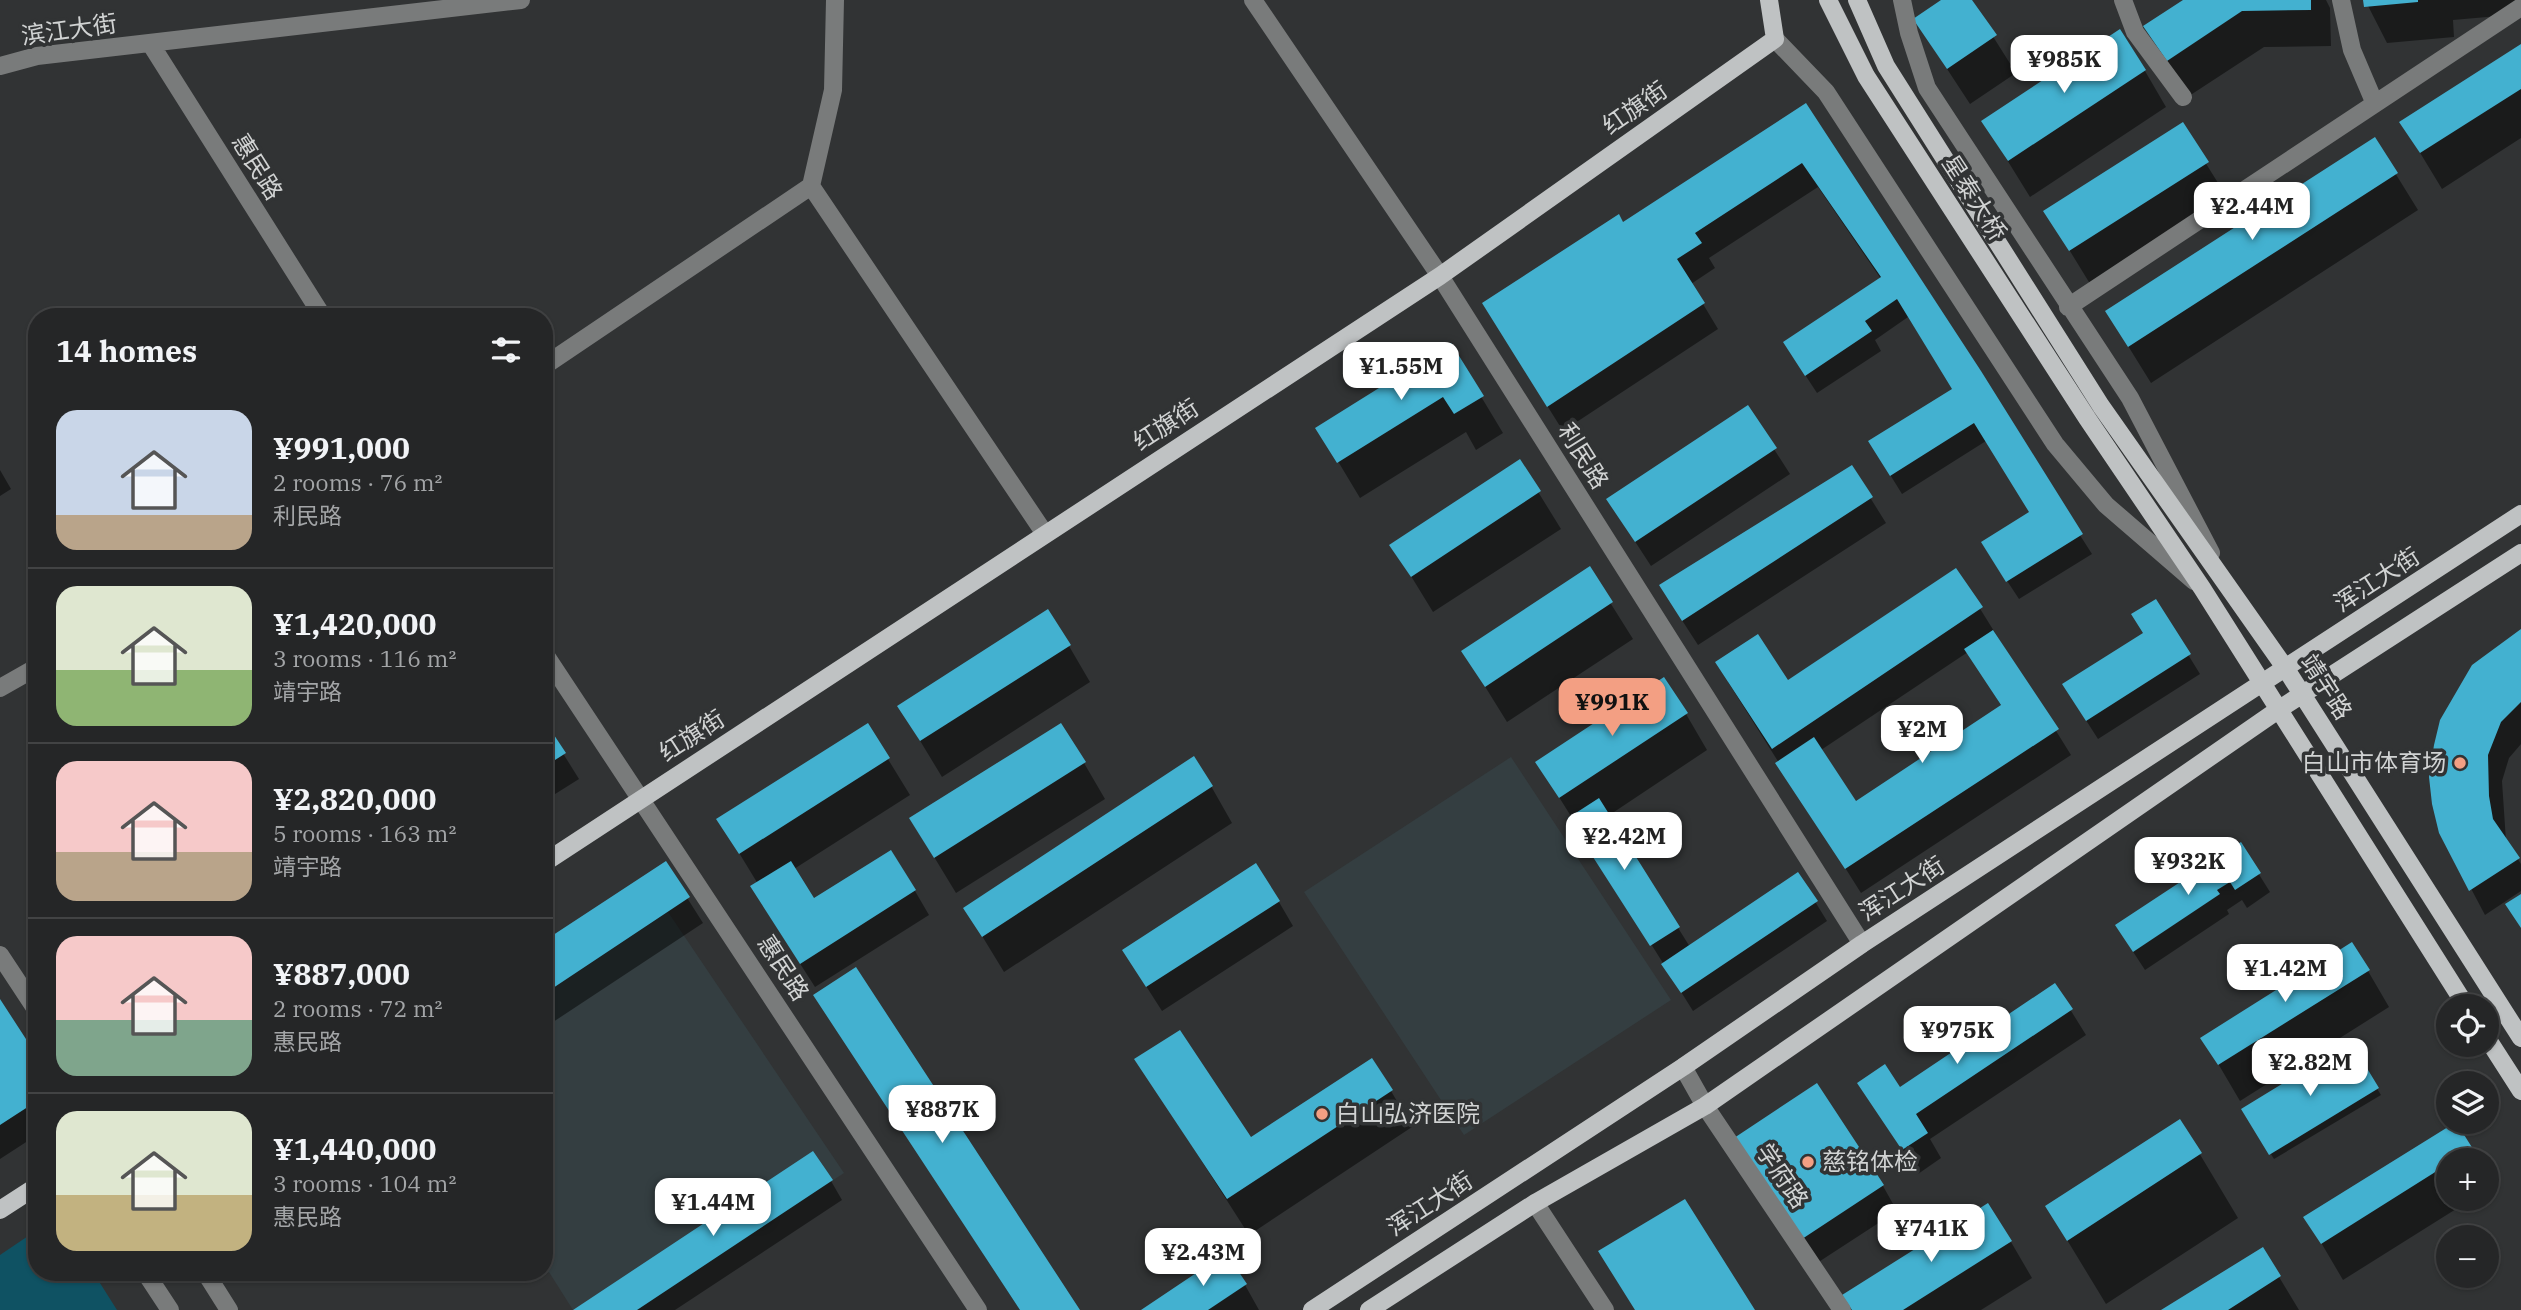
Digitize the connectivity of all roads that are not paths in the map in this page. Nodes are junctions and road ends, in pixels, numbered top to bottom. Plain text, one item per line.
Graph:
1 (521, 0) edge
2 (835, 0) edge
3 (1253, 0) edge
4 (1769, 0) edge
5 (1828, 0) edge
6 (1857, 0) edge
7 (1902, 0) edge
8 (2123, 0) edge
9 (2340, 0) edge
10 (2521, 7) edge
11 (1775, 40) junction
12 (150, 43) junction
13 (0, 66) edge
14 (2183, 97) dead end
15 (2375, 104) junction
16 (811, 186) junction
17 (1440, 276) junction
18 (2068, 307) junction
19 (317, 308) edge
20 (553, 360) edge
21 (2101, 406) joint
22 (2521, 514) edge
23 (1045, 534) junction
24 (2521, 553) edge
25 (2227, 583) junction
26 (2202, 588) junction
27 (553, 666) edge
28 (2286, 669) junction
29 (28, 672) edge
30 (2261, 685) junction
31 (0, 688) edge
32 (2302, 695) junction
33 (2278, 710) junction
34 (642, 798) junction
35 (553, 857) edge
36 (1862, 944) junction
37 (0, 955) edge
38 (2458, 994) edge
39 (28, 997) edge
40 (2521, 1038) edge
41 (2499, 1057) edge
42 (1683, 1067) junction
43 (2521, 1091) edge
44 (1706, 1106) junction
45 (28, 1192) edge
46 (1535, 1203) junction
47 (0, 1210) edge
48 (151, 1281) edge
49 (211, 1281) edge
50 (170, 1310) edge
51 (229, 1310) edge
52 (978, 1310) edge
53 (1312, 1310) edge
54 (1369, 1310) edge
55 (1605, 1310) edge
56 (1842, 1310) edge

1 - 12 street, 滨江大街
2 - 16 street
3 - 17 street, 利民路
4 - 11 main road
5 - 26 main road, 星泰大桥
6 - 21 main road, 星泰大桥
7 - 18 street
8 - 14 street
9 - 15 street
10 - 15 street
11 - 17 main road, 红旗街
11 - 26 street
12 - 13 street, 滨江大街
12 - 19 street, 惠民路
15 - 18 street
16 - 20 street
16 - 23 street
17 - 23 main road, 红旗街
17 - 36 street, 利民路
18 - 25 street
21 - 25 main road, 靖宇路
22 - 28 main road, 浑江大街
23 - 34 main road, 红旗街
24 - 32 main road
25 - 28 main road, 靖宇路
26 - 30 main road
27 - 34 street, 惠民路
28 - 30 main road, 浑江大街
28 - 32 main road, 靖宇路
29 - 31 street
30 - 33 main road
30 - 36 main road, 浑江大街
32 - 33 main road
32 - 40 main road, 靖宇路
33 - 38 main road
33 - 44 main road
34 - 35 main road, 红旗街
34 - 52 street, 惠民路
36 - 42 main road, 浑江大街
37 - 39 street
41 - 43 main road
42 - 44 street, 学府路
42 - 53 main road, 浑江大街
44 - 46 main road
44 - 56 street, 学府路
45 - 47 main road
46 - 54 main road
46 - 55 street
48 - 50 street
49 - 51 street

